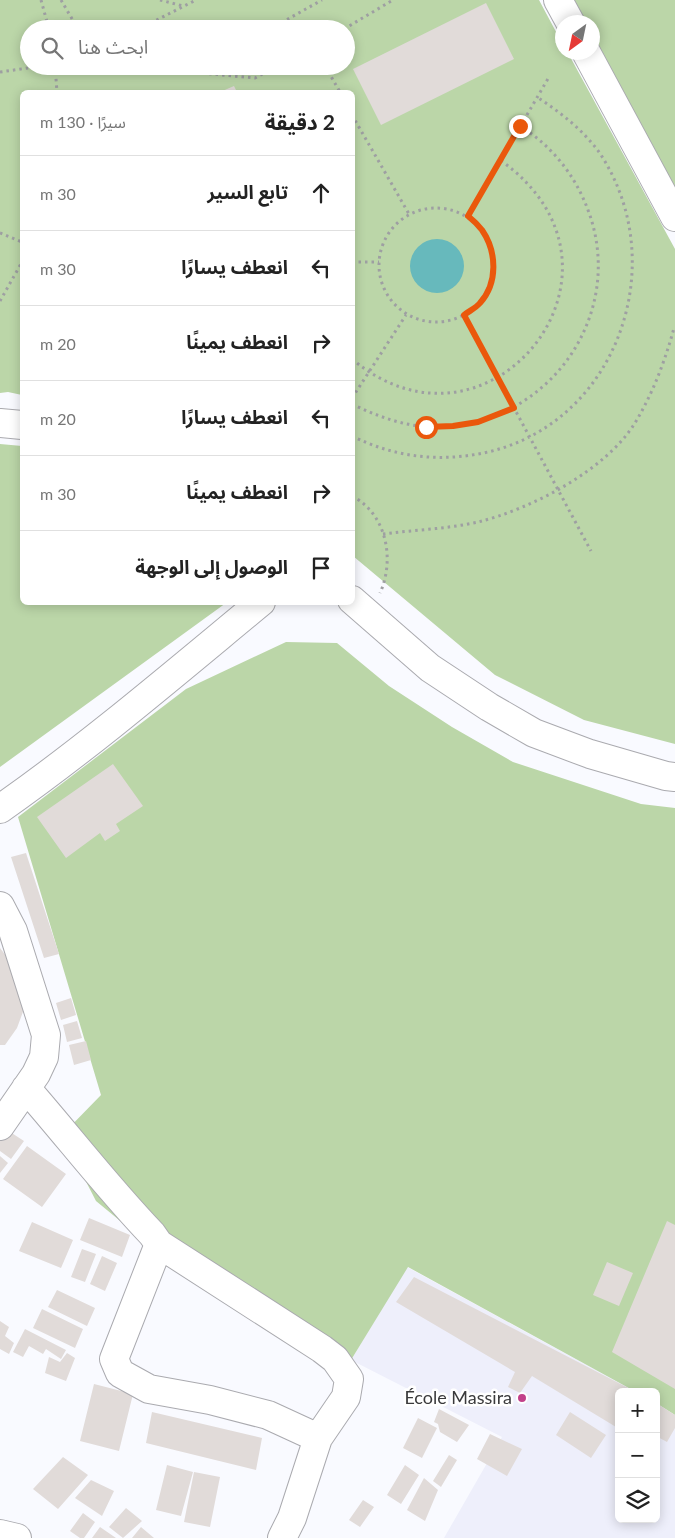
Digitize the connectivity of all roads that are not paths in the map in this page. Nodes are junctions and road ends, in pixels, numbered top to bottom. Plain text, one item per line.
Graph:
1 (558, 0) edge
2 (566, 15) edge
3 (590, 60) edge
4 (675, 217) edge
5 (0, 423) edge
6 (20, 425) edge
7 (257, 605) edge
8 (360, 606) edge
9 (675, 777) edge
10 (0, 809) edge
11 (0, 906) edge
12 (7, 936) edge
13 (26, 1088) junction
14 (0, 1125) edge
15 (159, 1244) junction
16 (318, 1438) junction
17 (0, 1534) edge
18 (17, 1538) edge
19 (282, 1538) edge

1 - 2 street
3 - 4 street
5 - 6 street
7 - 10 street
8 - 9 street
11 - 12 street
12 - 13 street
13 - 14 street
13 - 15 street
15 - 16 street
15 - 16 street
16 - 19 street
17 - 18 street

